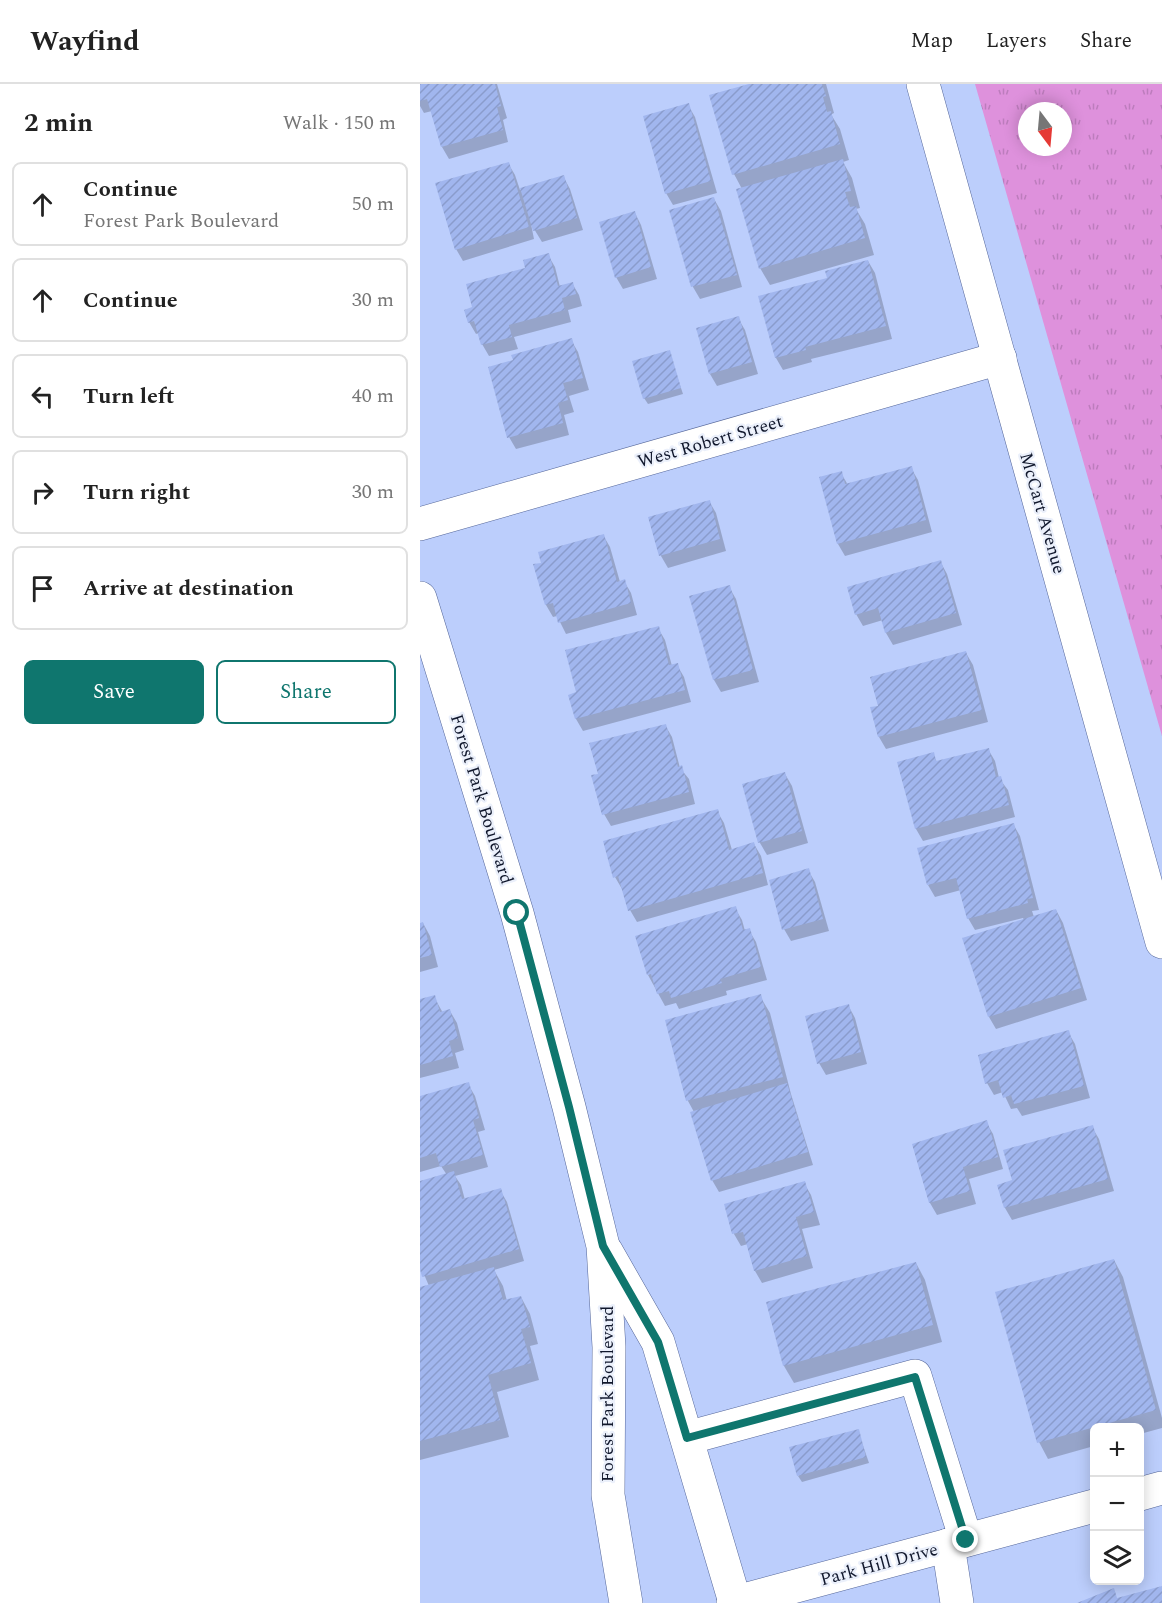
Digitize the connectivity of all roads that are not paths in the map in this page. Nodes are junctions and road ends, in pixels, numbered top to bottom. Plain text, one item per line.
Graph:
1 (923, 84) edge
2 (1000, 358) junction
3 (420, 524) edge
4 (420, 598) edge
5 (1162, 942) edge
6 (603, 1246) junction
7 (687, 1438) junction
8 (1162, 1488) edge
9 (1144, 1493) edge
10 (1090, 1507) edge
11 (957, 1543) junction
12 (626, 1603) edge
13 (734, 1603) edge
14 (957, 1603) edge

1 - 2 street, McCart Avenue
2 - 3 street, West Robert Street
2 - 5 street, McCart Avenue
4 - 6 street, Forest Park Boulevard
6 - 7 street
6 - 12 street, Forest Park Boulevard
7 - 11 street
7 - 13 street
8 - 9 street
10 - 11 street, Park Hill Drive
11 - 13 street, Park Hill Drive
11 - 14 street

